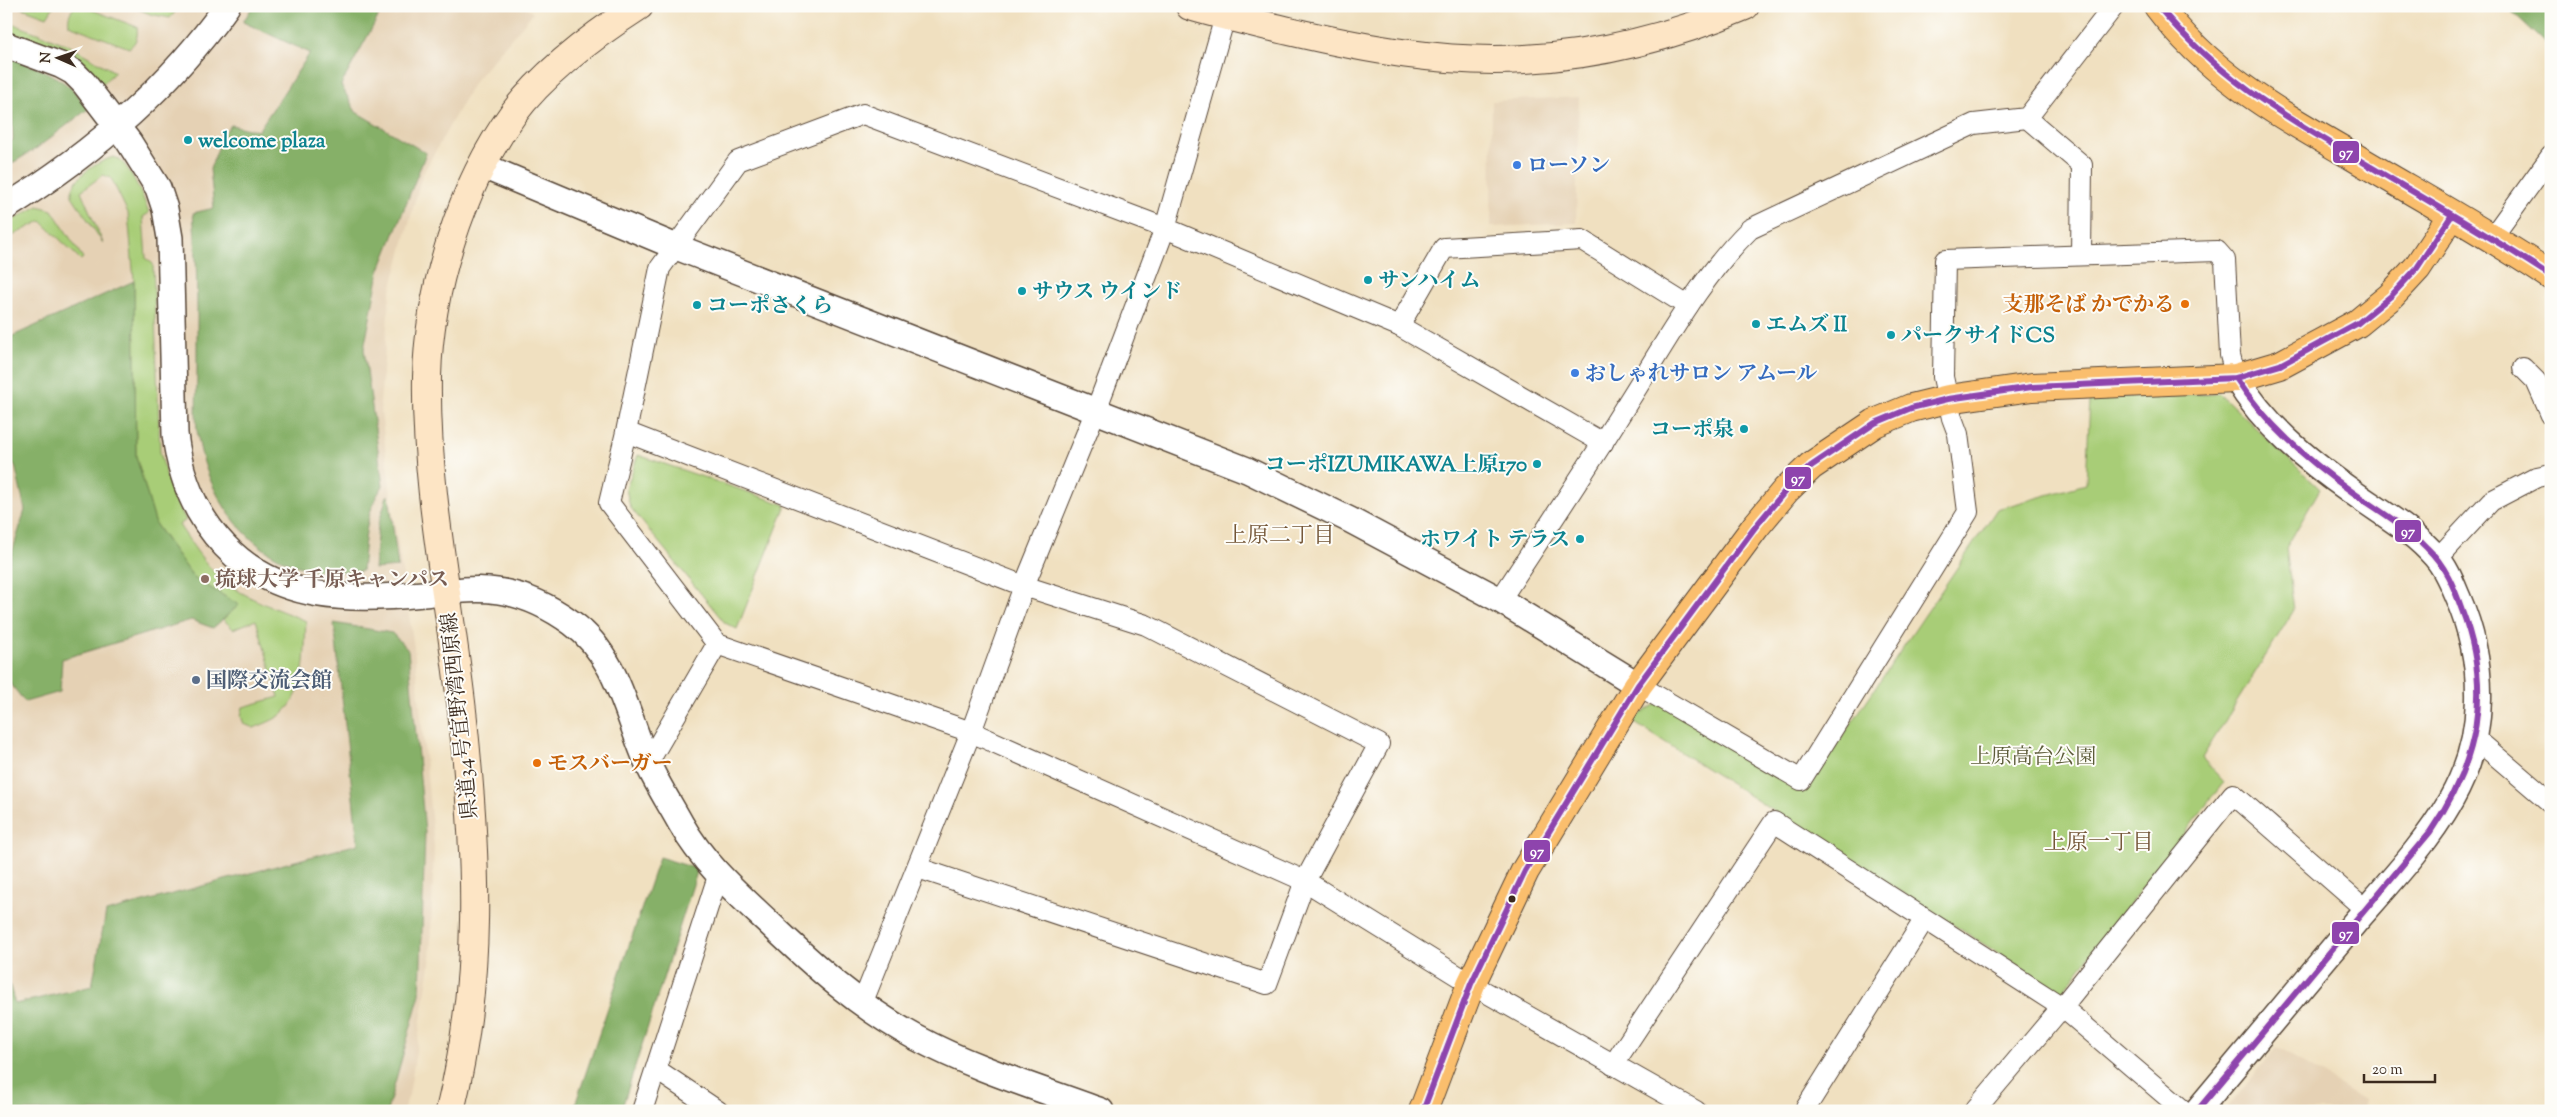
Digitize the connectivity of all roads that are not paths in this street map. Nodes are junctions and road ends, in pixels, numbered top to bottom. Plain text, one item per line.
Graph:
1 (227, 6) edge
2 (639, 6) edge
3 (1190, 6) edge
4 (1745, 6) edge
5 (2114, 6) edge
6 (2158, 6) edge
7 (1226, 11) edge
8 (6, 45) edge
9 (2027, 118) junction
10 (117, 127) junction
11 (2551, 156) edge
12 (483, 166) junction
13 (6, 207) edge
14 (2452, 215) junction
15 (1165, 228) junction
16 (2491, 239) junction
17 (674, 246) junction
18 (2081, 255) junction
19 (2551, 276) edge
20 (1688, 306) junction
21 (1399, 326) junction
22 (2523, 368) dead end
23 (2236, 378) junction
24 (1948, 398) junction
25 (1096, 410) junction
26 (2551, 415) edge
27 (626, 432) junction
28 (1603, 443) junction
29 (2551, 474) edge
30 (2438, 558) junction
31 (1024, 586) junction
32 (445, 592) junction
33 (1500, 600) junction
34 (717, 644) junction
35 (1638, 685) junction
36 (971, 732) junction
37 (2475, 738) junction
38 (648, 763) junction
39 (2551, 803) edge
40 (918, 868) junction
41 (718, 876) junction
42 (1305, 881) junction
43 (2366, 910) junction
44 (1924, 920) junction
45 (1472, 984) junction
46 (862, 1004) junction
47 (2062, 1007) junction
48 (1613, 1065) junction
49 (657, 1070) junction
50 (450, 1111) edge
51 (642, 1111) edge
52 (718, 1111) edge
53 (1101, 1111) edge
54 (1423, 1111) edge
55 (1696, 1111) edge
56 (1804, 1111) edge
57 (1974, 1111) edge
58 (2184, 1111) edge
59 (2198, 1111) edge

1 - 10 street
2 - 12 main road, 県道34号宜野湾西原線
3 - 7 main road
4 - 7 main road
5 - 9 street
6 - 14 main road
7 - 15 street
8 - 10 street
9 - 18 street
9 - 20 street
10 - 13 street
10 - 32 street
11 - 16 street
12 - 17 street
12 - 32 main road, 県道34号宜野湾西原線
14 - 16 main road
14 - 23 main road
15 - 17 street
15 - 21 street
15 - 25 street
16 - 19 main road
17 - 25 street
17 - 27 street
18 - 23 street
18 - 24 street
20 - 21 street
20 - 28 street
21 - 28 street
22 - 26 street
23 - 24 main road
23 - 30 street
24 - 35 main road
24 - 35 street
25 - 31 street
25 - 33 street
27 - 31 street
27 - 34 street
28 - 33 street
29 - 30 street
30 - 37 street
31 - 36 street
31 - 42 street
32 - 38 street
32 - 50 main road, 県道34号宜野湾西原線
33 - 35 street
34 - 36 street
34 - 38 street
35 - 45 main road
36 - 40 street
36 - 42 street
37 - 39 street
37 - 43 street
38 - 41 street
40 - 42 street
40 - 46 street
41 - 46 street
41 - 49 street
42 - 45 street
43 - 47 street
43 - 59 street
44 - 47 street
44 - 48 street
44 - 56 street
45 - 48 street
45 - 54 main road
46 - 53 street
47 - 57 street
47 - 58 street
48 - 55 street
49 - 51 street
49 - 52 street

